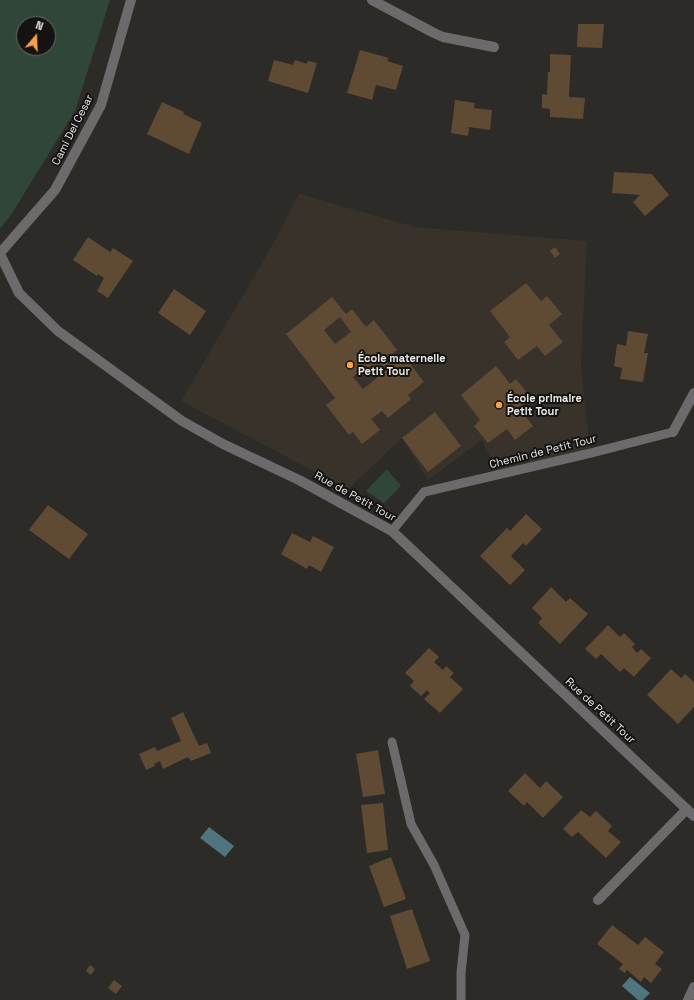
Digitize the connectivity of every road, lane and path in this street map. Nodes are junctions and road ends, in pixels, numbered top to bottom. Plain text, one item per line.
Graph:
1 (132, 0) edge
2 (372, 0) edge
3 (494, 46) dead end
4 (0, 253) edge
5 (694, 393) edge
6 (673, 432) joint
7 (392, 531) junction
8 (392, 742) dead end
9 (690, 812) edge
10 (598, 900) dead end
11 (461, 1000) edge

1 - 4 street, Cami Del Cesar
2 - 3 street
4 - 7 street, Rue de Petit Tour
5 - 6 street, Chemin de Petit Tour
6 - 7 lane, Chemin de Petit Tour
7 - 9 street, Rue de Petit Tour
8 - 11 lane
9 - 10 street

